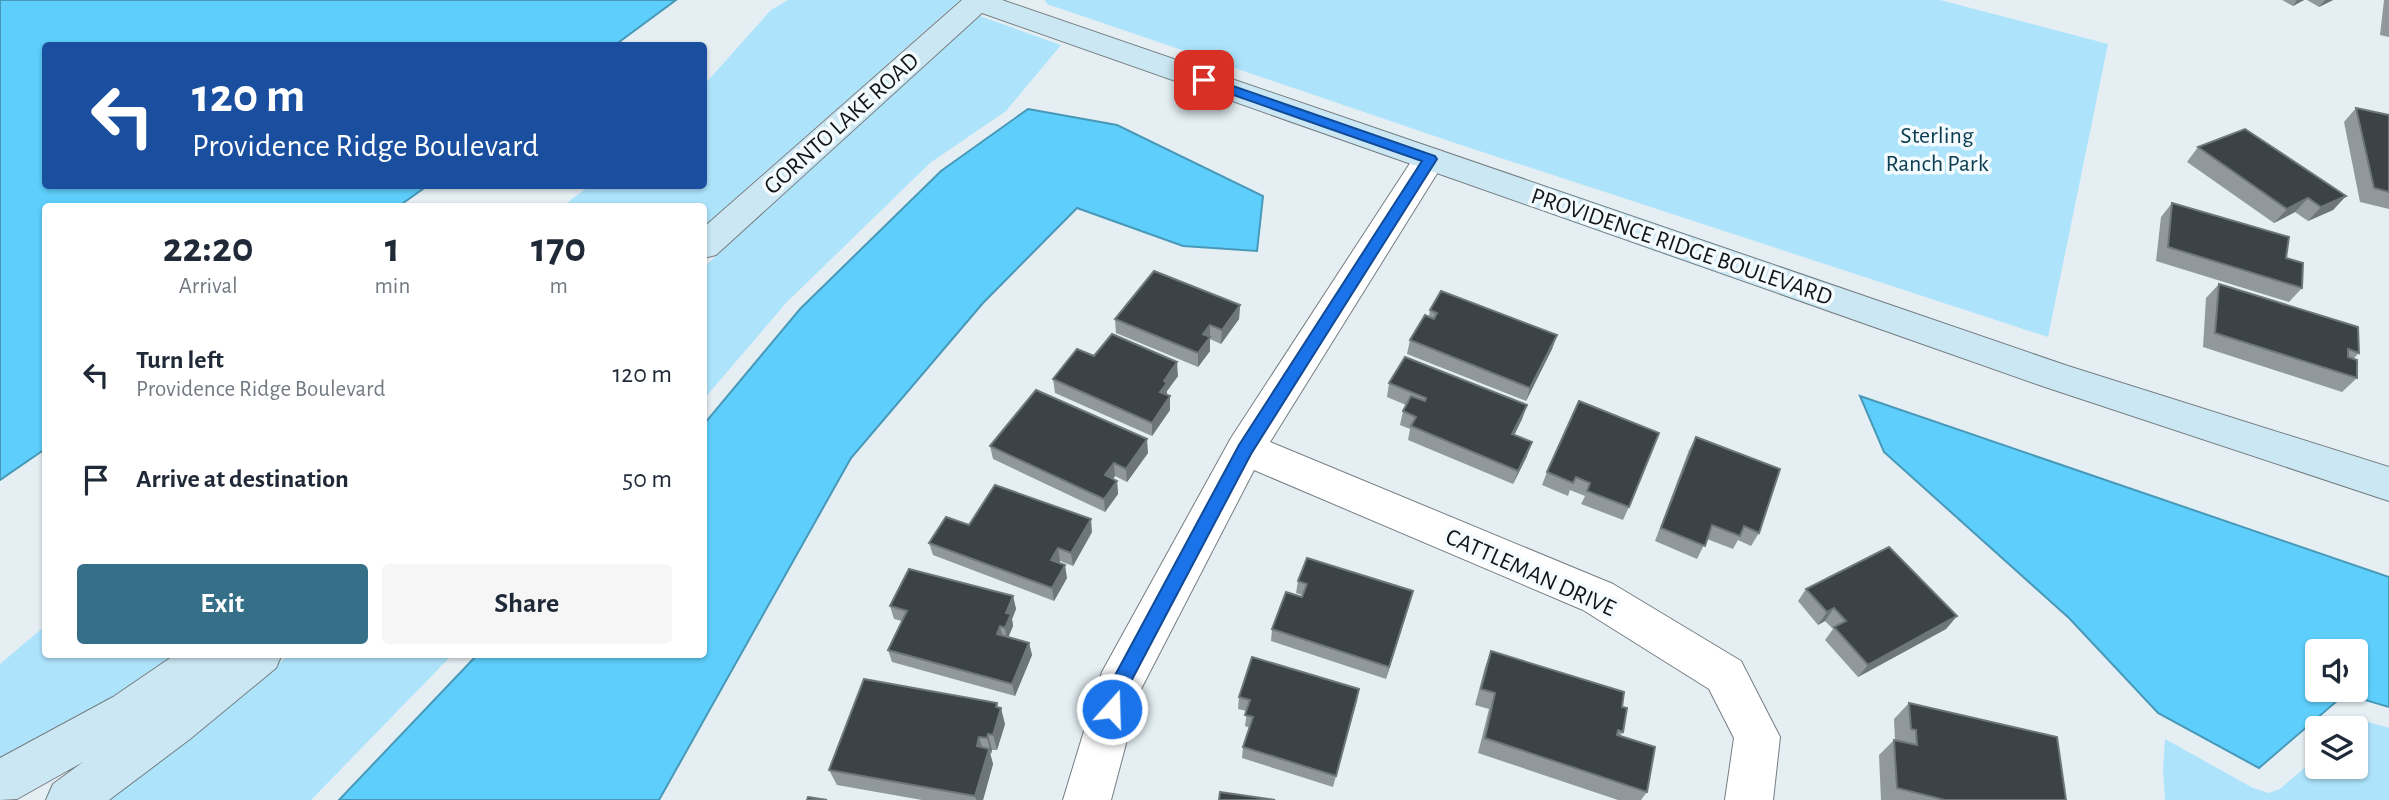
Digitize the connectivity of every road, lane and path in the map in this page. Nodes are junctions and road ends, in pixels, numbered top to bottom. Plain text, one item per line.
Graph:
1 (978, 1) edge
2 (1430, 159) junction
3 (707, 243) edge
4 (1245, 449) junction
5 (2389, 484) edge
6 (208, 658) edge
7 (255, 658) edge
8 (0, 783) edge
9 (70, 800) edge
10 (1087, 800) edge
11 (1749, 800) edge

1 - 2 street, PROVIDENCE RIDGE BOULEVARD
1 - 3 street, GORNTO LAKE ROAD
2 - 4 street
2 - 5 street, PROVIDENCE RIDGE BOULEVARD
4 - 10 street
4 - 11 street, CATTLEMAN DRIVE
6 - 8 street
7 - 9 street

